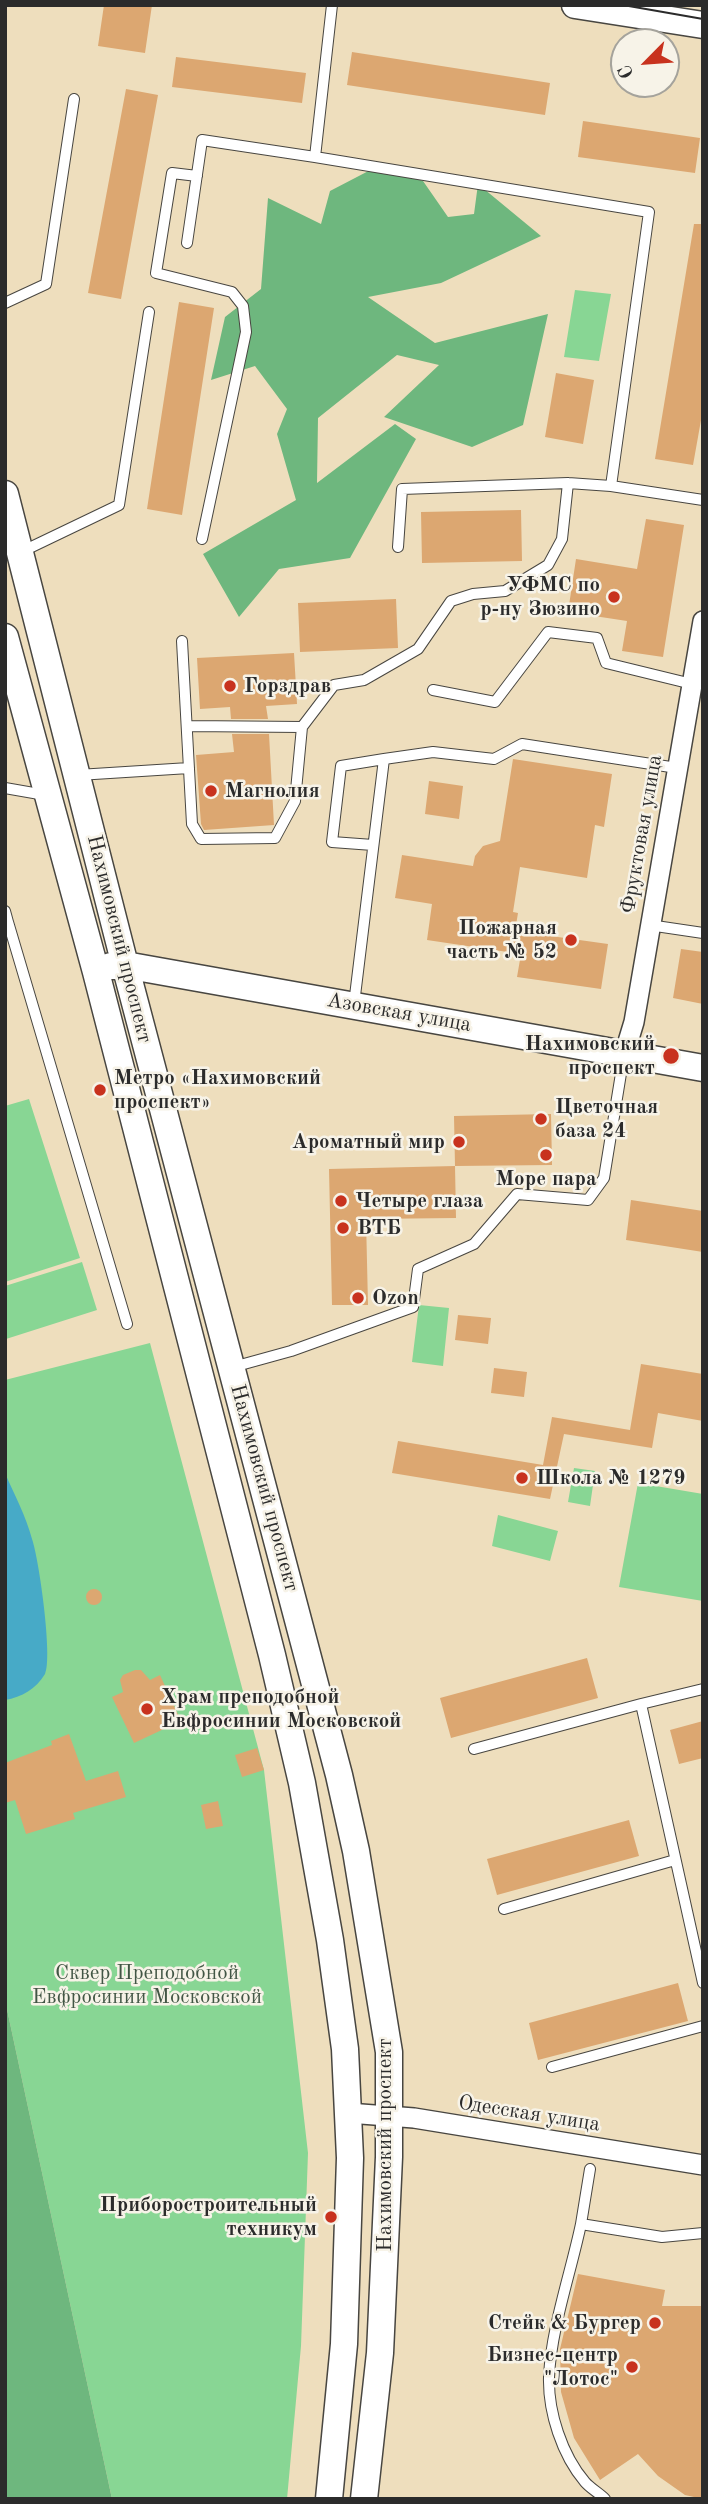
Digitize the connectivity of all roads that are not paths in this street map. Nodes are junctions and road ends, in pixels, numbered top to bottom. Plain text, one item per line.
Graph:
1 (332, 5) edge
2 (575, 5) edge
3 (703, 25) edge
4 (74, 99) dead end
5 (315, 158) junction
6 (197, 176) junction
7 (187, 243) dead end
8 (5, 303) edge
9 (149, 313) dead end
10 (568, 483) junction
11 (611, 486) junction
12 (5, 494) edge
13 (703, 500) edge
14 (202, 539) dead end
15 (398, 547) dead end
16 (20, 552) junction
17 (703, 621) edge
18 (5, 637) edge
19 (182, 641) dead end
20 (700, 656) edge
21 (692, 684) junction
22 (433, 690) dead end
23 (187, 726) junction
24 (302, 727) junction
25 (384, 759) junction
26 (189, 768) junction
27 (677, 768) junction
28 (77, 775) junction
29 (5, 788) edge
30 (49, 795) junction
31 (373, 845) junction
32 (6, 918) edge
33 (649, 925) junction
34 (703, 933) edge
35 (125, 965) junction
36 (95, 967) junction
37 (354, 1004) junction
38 (624, 1055) junction
39 (703, 1068) edge
40 (127, 1324) dead end
41 (232, 1367) junction
42 (703, 1689) edge
43 (641, 1704) junction
44 (474, 1749) dead end
45 (675, 1860) junction
46 (504, 1909) dead end
47 (703, 1983) edge
48 (703, 2026) edge
49 (552, 2067) dead end
50 (348, 2113) junction
51 (388, 2115) junction
52 (703, 2165) edge
53 (590, 2169) dead end
54 (580, 2224) junction
55 (703, 2232) edge
56 (329, 2499) edge
57 (365, 2499) edge
58 (605, 2499) edge

1 - 5 lane
2 - 3 main road
4 - 8 lane
5 - 6 lane
5 - 11 lane
6 - 7 lane
6 - 14 lane
9 - 16 lane
10 - 11 lane
10 - 15 lane
10 - 24 lane
11 - 13 lane
12 - 16 main road, Нахимовский проспект
16 - 28 main road, Нахимовский проспект
17 - 20 street, Фруктовая улица
18 - 30 main road, Нахимовский проспект
19 - 23 lane
20 - 21 street, Фруктовая улица
21 - 22 lane
21 - 27 street, Фруктовая улица
23 - 24 lane
23 - 26 lane
24 - 26 lane
25 - 27 lane
25 - 31 lane
25 - 31 lane
26 - 28 lane
27 - 33 street, Фруктовая улица
28 - 35 main road, Нахимовский проспект
29 - 30 lane
30 - 36 main road, Нахимовский проспект
31 - 37 lane
32 - 40 lane
33 - 34 lane
33 - 38 street, Фруктовая улица
35 - 36 main road, Азовская улица
35 - 37 main road, Азовская улица
35 - 41 main road, Нахимовский проспект
36 - 50 main road, Нахимовский проспект
37 - 38 main road, Азовская улица
38 - 39 main road, Азовская улица
38 - 41 lane
41 - 51 main road, Нахимовский проспект
42 - 43 lane
43 - 44 lane
43 - 45 lane
45 - 46 lane
45 - 47 lane
48 - 49 lane
50 - 51 street, Одесская улица
50 - 56 main road, Нахимовский проспект
51 - 52 street, Одесская улица
51 - 57 main road, Нахимовский проспект
53 - 54 lane
54 - 55 lane
54 - 58 lane

